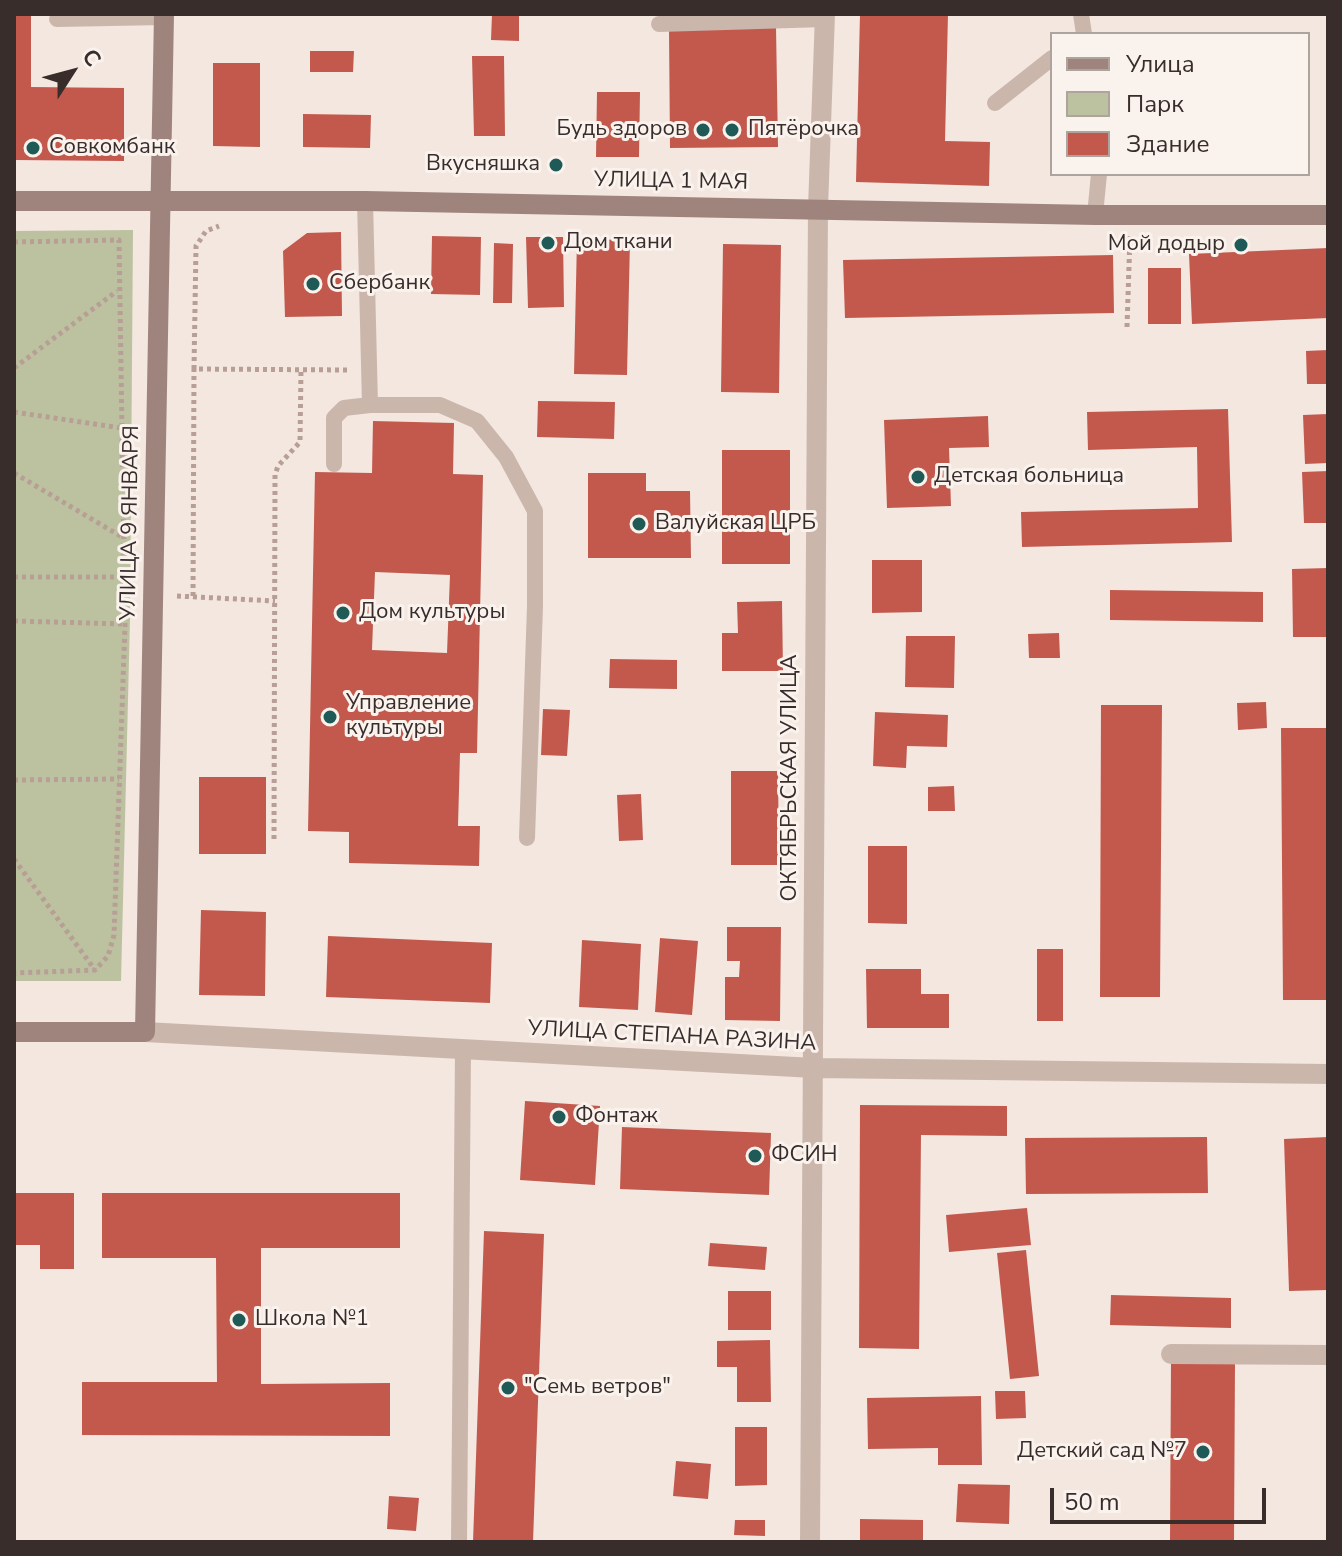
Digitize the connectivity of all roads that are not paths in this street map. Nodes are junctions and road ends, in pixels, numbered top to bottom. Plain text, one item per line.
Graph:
1 (164, 16) edge
2 (825, 17) edge
3 (57, 19) dead end
4 (659, 24) dead end
5 (1050, 60) edge
6 (995, 103) dead end
7 (1099, 176) edge
8 (14, 201) edge
9 (162, 201) junction
10 (365, 201) junction
11 (818, 208) junction
12 (1095, 215) junction
13 (1328, 215) edge
14 (370, 405) junction
15 (334, 464) dead end
16 (527, 838) dead end
17 (14, 1032) edge
18 (145, 1032) junction
19 (463, 1050) junction
20 (814, 1068) junction
21 (1328, 1074) edge
22 (1171, 1354) dead end
23 (1328, 1355) edge
24 (459, 1542) edge
25 (810, 1542) edge

1 - 3 lane
1 - 9 main road, УЛИЦА 9 ЯНВАРЯ
2 - 4 lane
2 - 11 street, ОКТЯБРЬСКАЯ УЛИЦА
5 - 6 lane
7 - 12 lane
8 - 9 main road, УЛИЦА 1 МАЯ
9 - 10 main road, УЛИЦА 1 МАЯ
9 - 18 main road, УЛИЦА 9 ЯНВАРЯ
10 - 11 main road, УЛИЦА 1 МАЯ
10 - 14 lane
11 - 12 main road, УЛИЦА 1 МАЯ
11 - 20 street, ОКТЯБРЬСКАЯ УЛИЦА
12 - 13 main road, УЛИЦА 1 МАЯ
14 - 15 lane
14 - 16 lane
17 - 18 main road, УЛИЦА СТЕПАНА РАЗИНА
18 - 19 street, УЛИЦА СТЕПАНА РАЗИНА
19 - 20 street, УЛИЦА СТЕПАНА РАЗИНА
19 - 24 lane
20 - 21 street, УЛИЦА СТЕПАНА РАЗИНА
20 - 25 street, ОКТЯБРЬСКАЯ УЛИЦА
22 - 23 street

